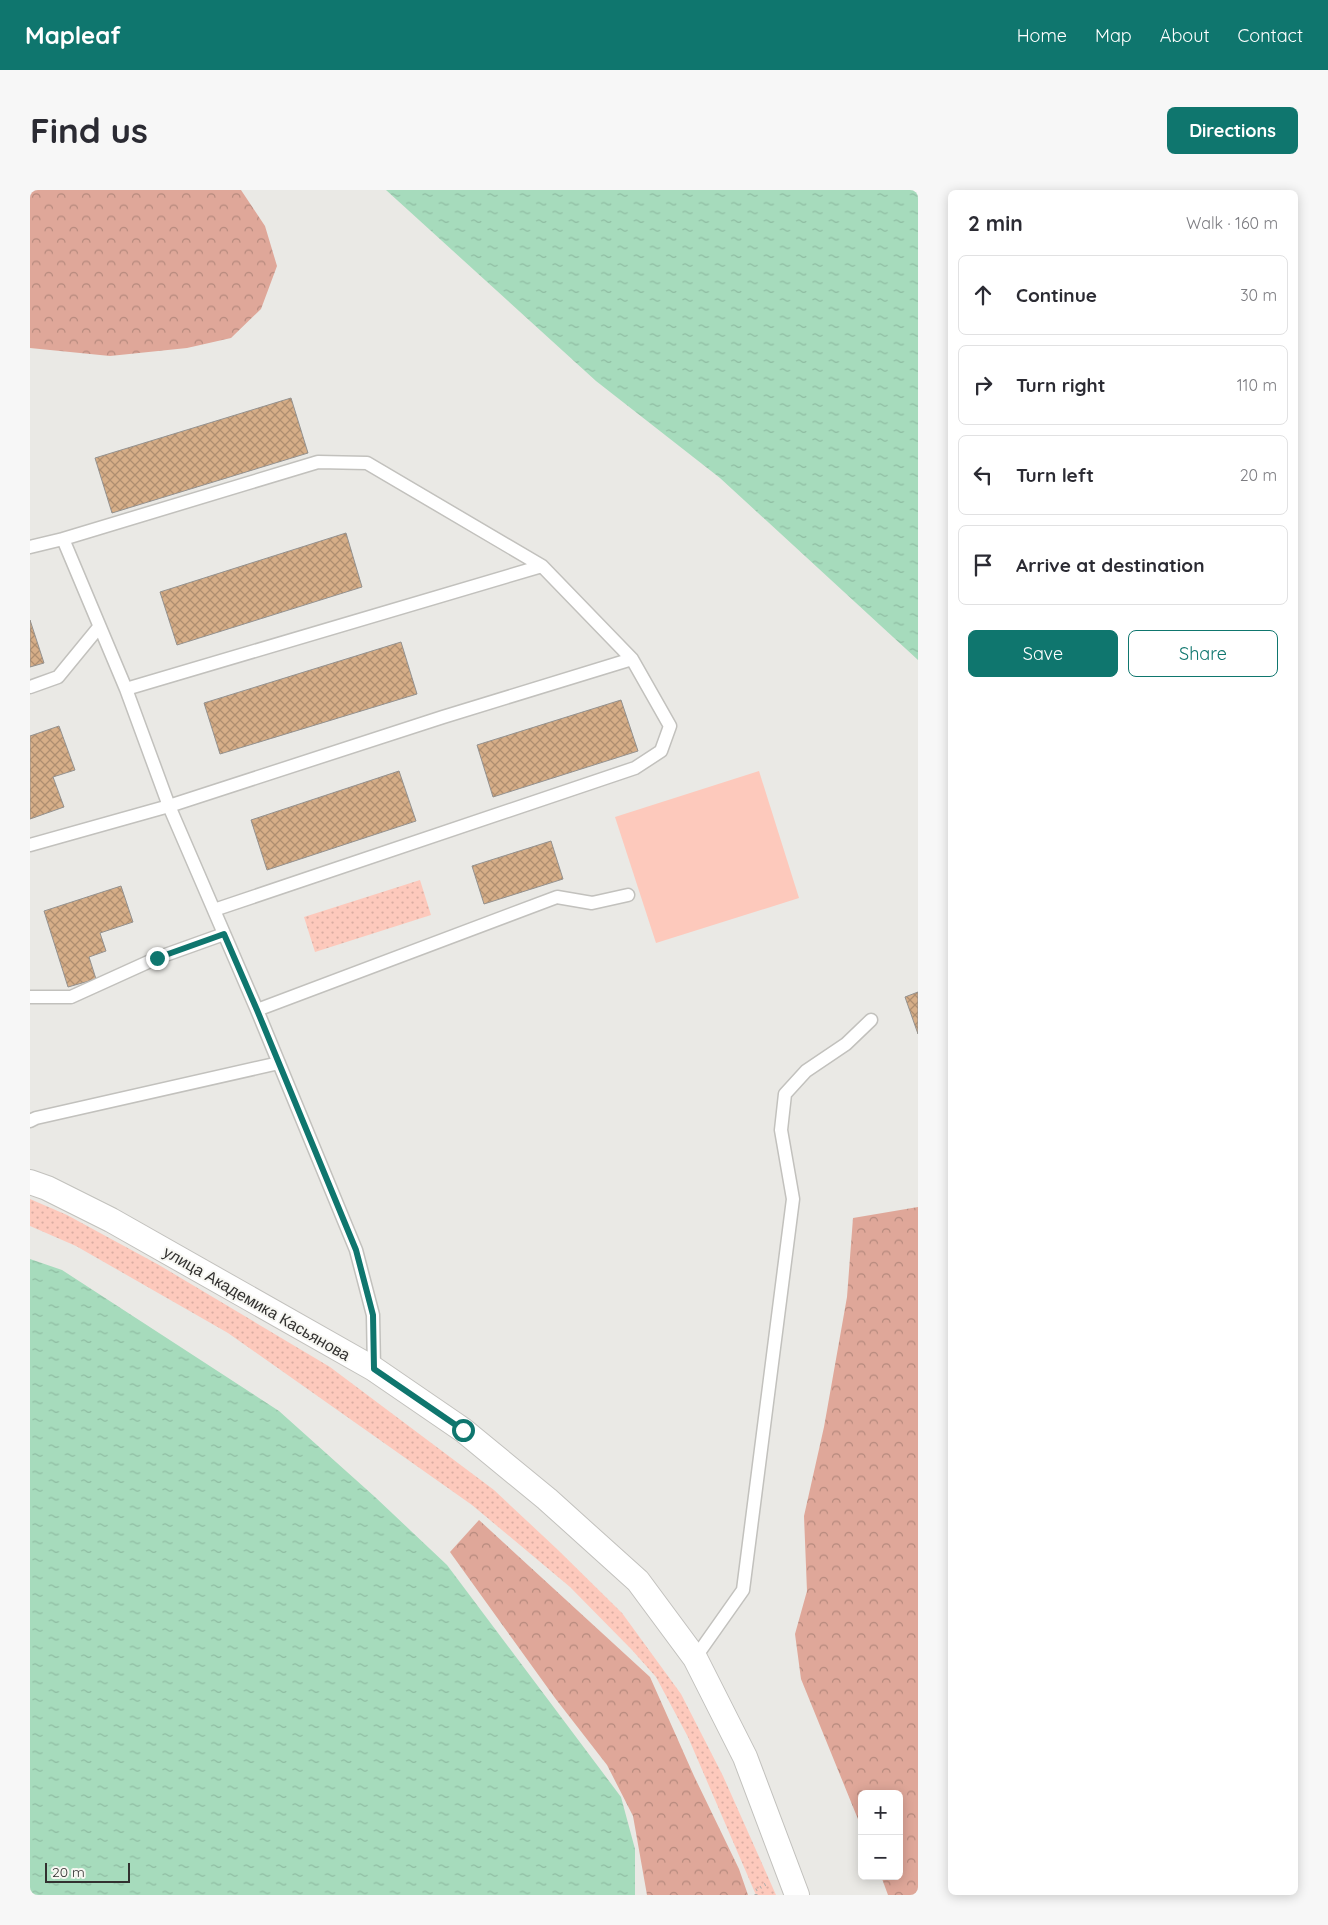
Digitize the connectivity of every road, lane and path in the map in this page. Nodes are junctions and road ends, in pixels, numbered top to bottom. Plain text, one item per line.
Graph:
1 (63, 539) junction
2 (30, 547) edge
3 (542, 566) junction
4 (99, 627) junction
5 (632, 659) junction
6 (30, 687) edge
7 (126, 689) junction
8 (169, 806) junction
9 (30, 846) edge
10 (628, 895) dead end
11 (214, 910) junction
12 (224, 934) junction
13 (30, 997) edge
14 (257, 1010) junction
15 (871, 1020) dead end
16 (279, 1064) junction
17 (30, 1122) edge
18 (30, 1182) edge
19 (374, 1369) junction
20 (695, 1658) junction
21 (797, 1895) edge

1 - 2 lane
1 - 3 lane
1 - 4 lane
3 - 5 lane
3 - 7 lane
4 - 6 lane
4 - 7 lane
5 - 8 lane
5 - 11 lane
7 - 8 lane
8 - 9 lane
8 - 11 lane
10 - 14 lane
11 - 12 lane
12 - 13 lane
12 - 14 lane
14 - 16 lane
15 - 20 lane
16 - 17 lane
16 - 19 lane
18 - 19 street, улица Академика Касьянова
19 - 20 street, улица Академика Касьянова
20 - 21 street, улица Академика Касьянова

